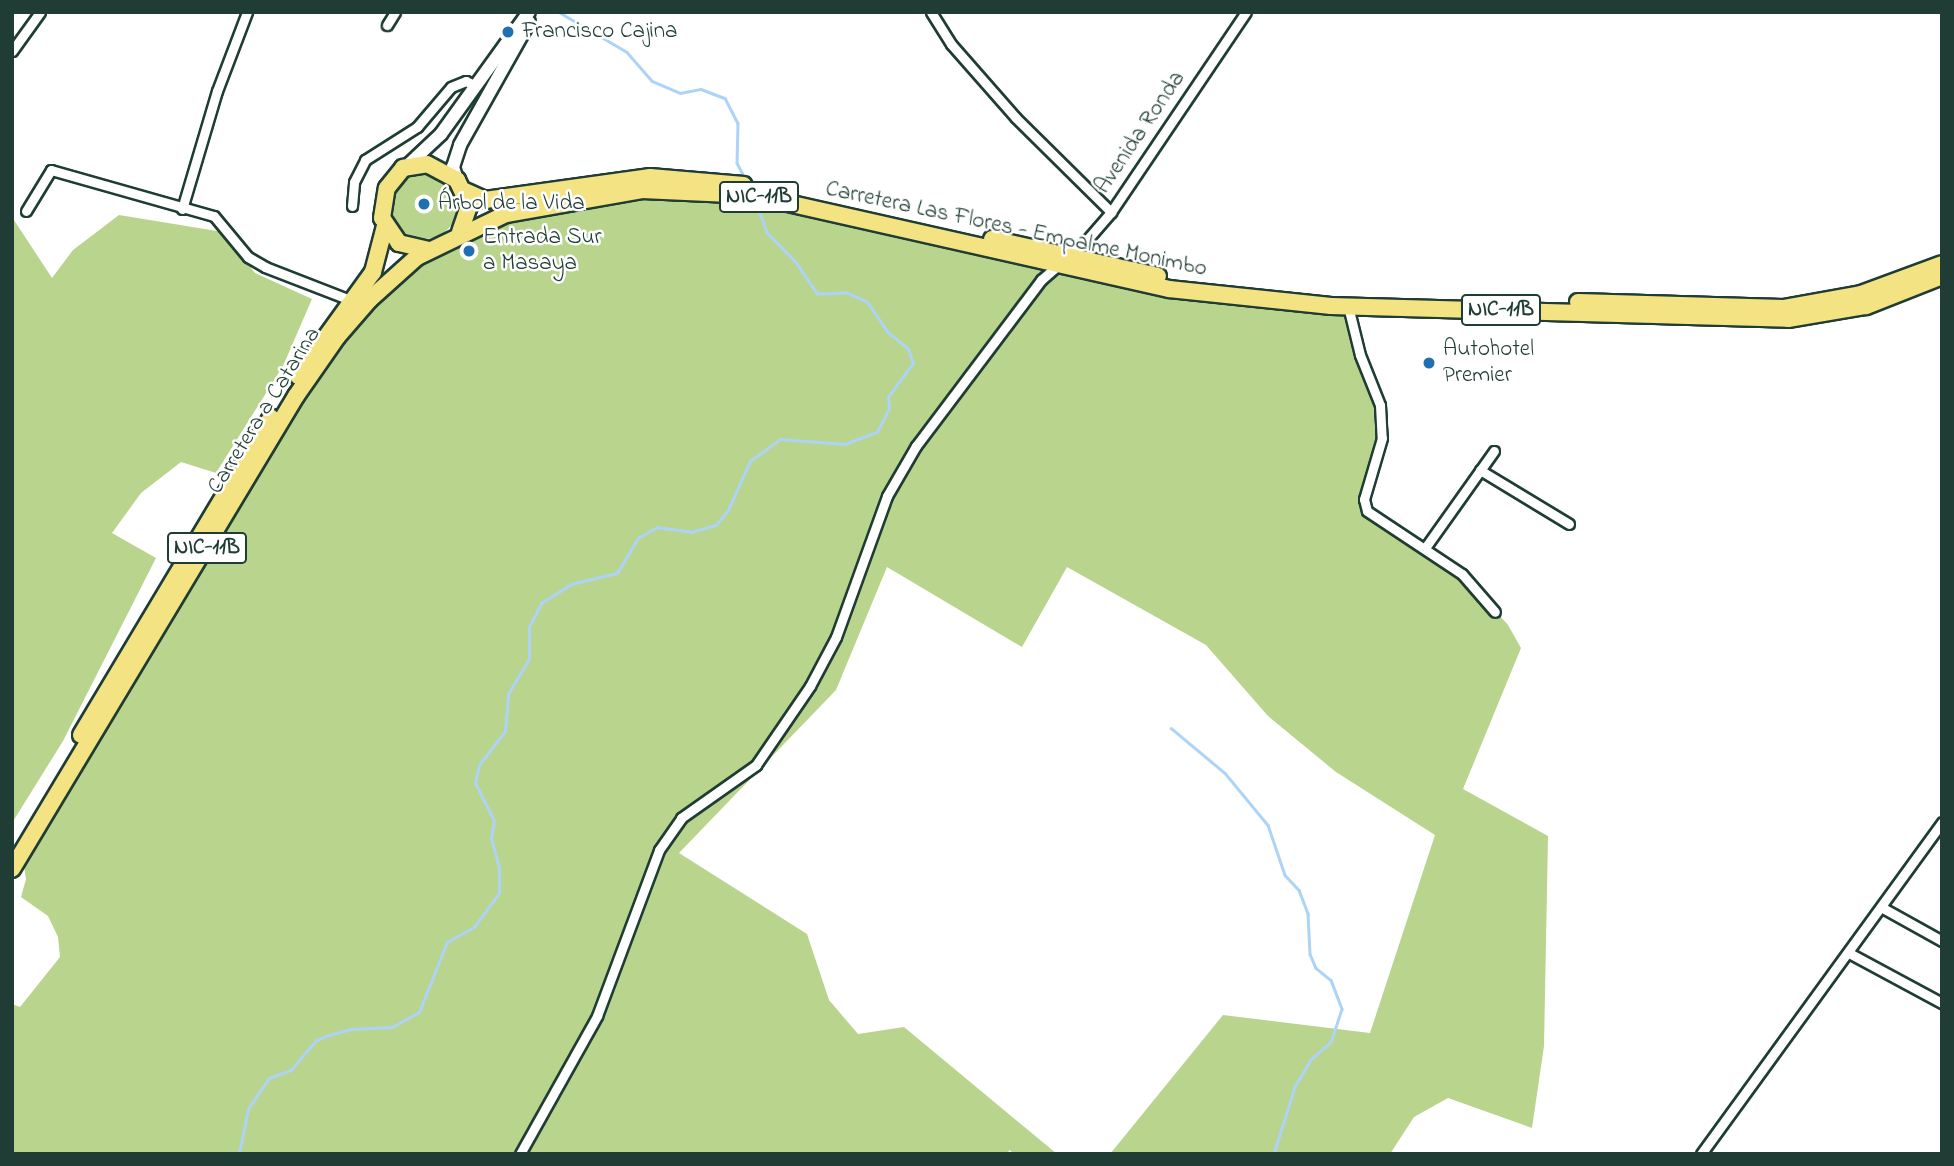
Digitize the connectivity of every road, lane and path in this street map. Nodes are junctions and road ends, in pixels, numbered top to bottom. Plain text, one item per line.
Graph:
1 (40, 12) edge
2 (247, 12) edge
3 (395, 12) edge
4 (530, 12) edge
5 (931, 12) edge
6 (1246, 12) edge
7 (387, 25) dead end
8 (12, 51) edge
9 (476, 86) junction
10 (407, 166) junction
11 (461, 186) junction
12 (352, 206) dead end
13 (182, 209) junction
14 (26, 211) dead end
15 (1111, 212) junction
16 (385, 226) junction
17 (460, 232) junction
18 (429, 250) junction
19 (1063, 260) junction
20 (1942, 264) edge
21 (1942, 276) edge
22 (350, 300) junction
23 (1348, 306) junction
24 (1494, 451) dead end
25 (1480, 470) junction
26 (1569, 524) dead end
27 (1425, 548) junction
28 (1494, 612) dead end
29 (1942, 822) edge
30 (12, 851) edge
31 (12, 869) edge
32 (1881, 907) junction
33 (1942, 941) edge
34 (1849, 953) junction
35 (1942, 1003) edge
36 (520, 1154) edge
37 (1701, 1154) edge

1 - 8 street
2 - 13 street
3 - 7 street
4 - 9 street
4 - 11 street
5 - 15 street
6 - 15 street, Avenida Ronda
9 - 10 street
9 - 12 street
10 - 11 highway, NIC-11B
10 - 16 highway, NIC-11B
11 - 17 highway
11 - 19 highway, Carretera Las Flores - Empalme Monimbo / NIC-11B
13 - 14 street
13 - 22 street
15 - 19 street, Avenida Ronda
16 - 18 highway
16 - 22 highway, Carretera a Catarina / NIC-11B
17 - 18 highway, NIC-11B
17 - 19 highway, Carretera Las Flores - Empalme Monimbo / NIC-11B
18 - 31 highway, Carretera a Catarina / NIC-11B
19 - 20 highway, Carretera Las Flores - Empalme Monimbo / NIC-11B
19 - 23 highway, Carretera Las Flores - Empalme Monimbo / NIC-11B
19 - 36 street, Avenida Ronda
21 - 23 highway, Carretera Las Flores - Empalme Monimbo / NIC-11B
22 - 30 highway, Carretera a Catarina / NIC-11B
23 - 27 street
24 - 25 street
25 - 26 street
25 - 27 street
27 - 28 street
29 - 32 street
32 - 33 street
32 - 34 street
34 - 35 street
34 - 37 street

